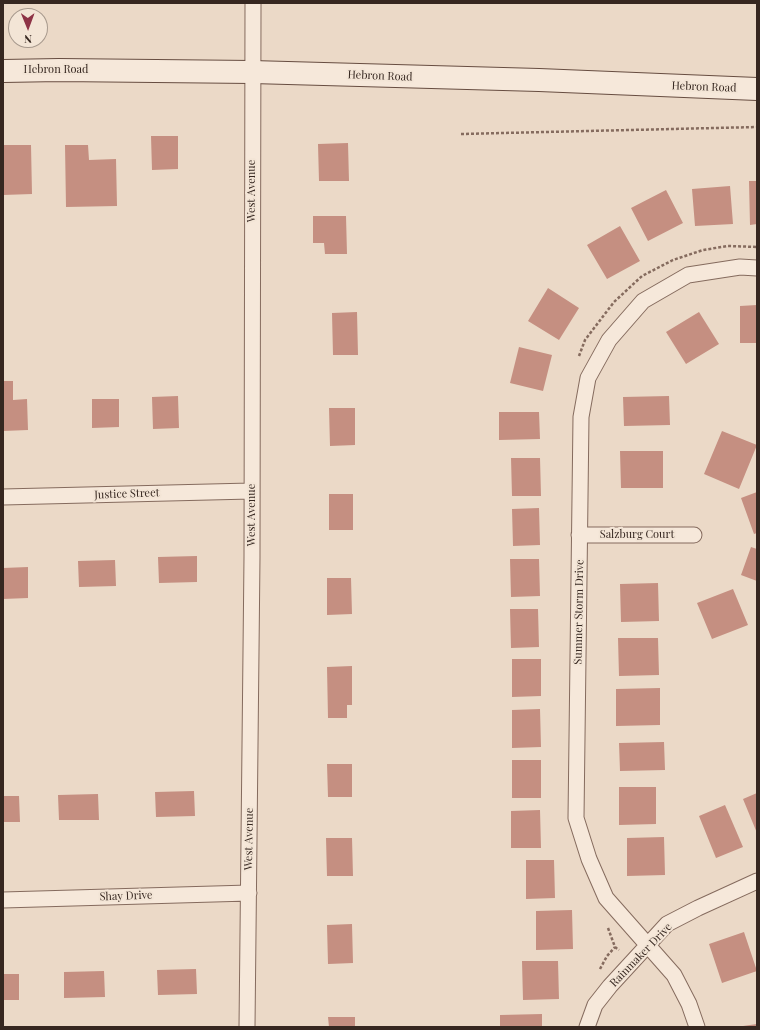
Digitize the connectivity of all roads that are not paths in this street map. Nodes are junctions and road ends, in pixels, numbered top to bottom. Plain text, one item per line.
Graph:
1 (252, 3) edge
2 (3, 71) edge
3 (252, 72) junction
4 (757, 89) edge
5 (757, 268) edge
6 (252, 491) junction
7 (3, 497) edge
8 (579, 535) junction
9 (694, 535) dead end
10 (757, 882) edge
11 (249, 893) junction
12 (3, 900) edge
13 (648, 946) junction
14 (247, 1027) edge
15 (586, 1027) edge
16 (697, 1027) edge

1 - 3 street, West Avenue
2 - 3 street, Hebron Road
3 - 4 street, Hebron Road
3 - 6 street, West Avenue
5 - 8 street, Summer Storm Drive
6 - 7 street, Justice Street
6 - 11 street, West Avenue
8 - 9 street, Salzburg Court
8 - 13 street, Summer Storm Drive
10 - 13 street, Rainmaker Drive
11 - 12 street, Shay Drive
11 - 14 street, West Avenue
13 - 15 street, Rainmaker Drive
13 - 16 street, Summer Storm Drive

